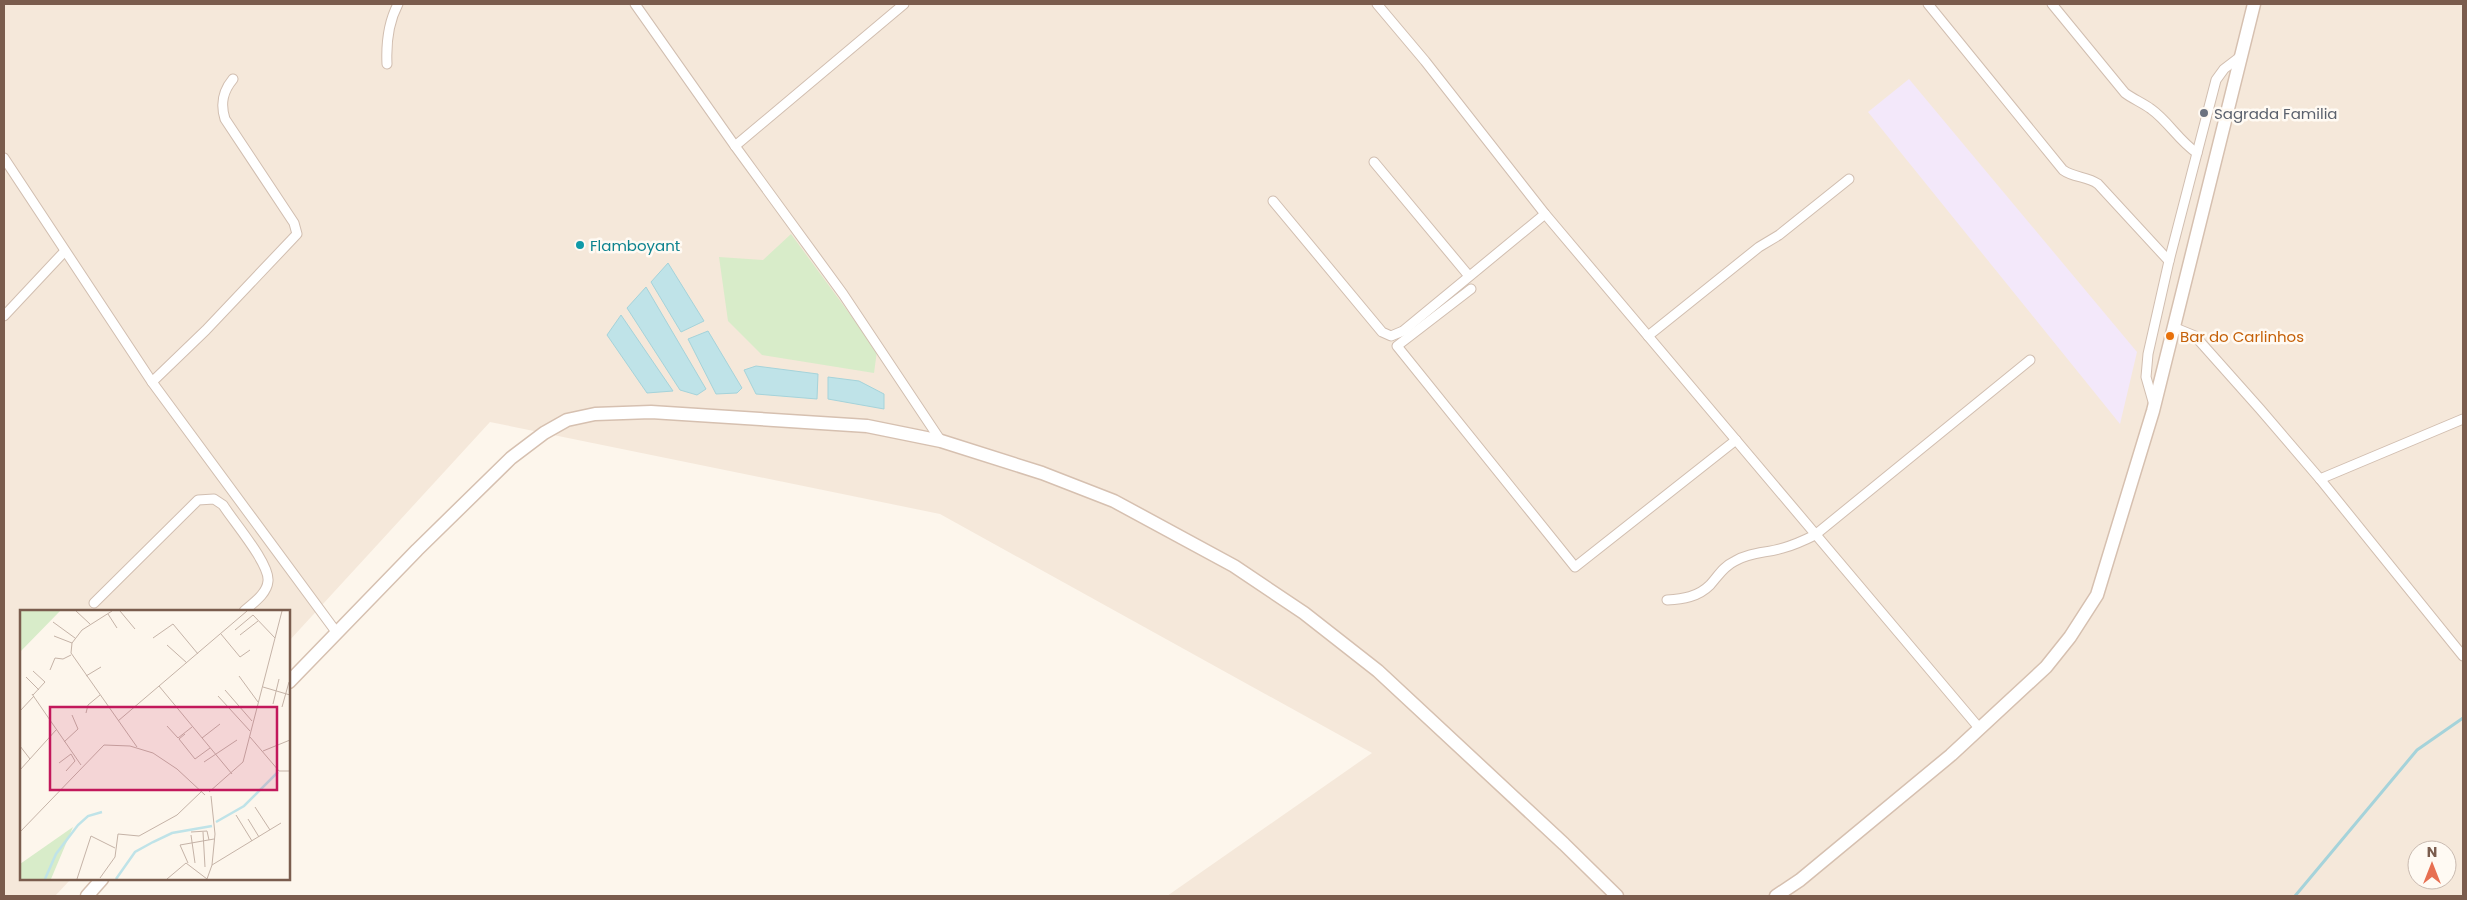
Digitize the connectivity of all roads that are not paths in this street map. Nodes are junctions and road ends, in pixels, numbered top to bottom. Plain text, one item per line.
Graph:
1 (398, 4) edge
2 (635, 4) edge
3 (904, 4) edge
4 (1377, 4) edge
5 (1928, 4) edge
6 (2052, 4) edge
7 (2254, 4) edge
8 (2241, 56) junction
9 (387, 64) dead end
10 (233, 79) dead end
11 (735, 146) junction
12 (2196, 153) junction
13 (4, 158) edge
14 (1374, 162) dead end
15 (1849, 179) dead end
16 (1273, 201) dead end
17 (1545, 214) junction
18 (64, 252) junction
19 (2169, 261) junction
20 (1469, 276) junction
21 (1471, 289) dead end
22 (4, 316) edge
23 (2173, 327) junction
24 (1648, 336) junction
25 (2030, 360) dead end
26 (152, 382) junction
27 (2154, 405) junction
28 (2463, 419) edge
29 (1736, 440) junction
30 (942, 441) junction
31 (2320, 480) junction
32 (256, 522) junction
33 (242, 533) junction
34 (1815, 535) junction
35 (1668, 600) dead end
36 (94, 603) dead end
37 (245, 610) edge
38 (337, 633) junction
39 (2463, 656) edge
40 (290, 681) edge
41 (1980, 729) junction
42 (101, 880) edge
43 (1800, 880) junction
44 (1613, 893) edge
45 (87, 896) edge
46 (1624, 896) edge
47 (1776, 896) edge
48 (1788, 896) edge

1 - 9 street
2 - 11 street
3 - 11 street
4 - 17 street
5 - 19 street
6 - 12 street
7 - 8 street
8 - 12 street
8 - 23 street
10 - 26 street
11 - 30 street
12 - 19 street
13 - 18 street
14 - 20 street
15 - 24 street
16 - 20 street
17 - 20 street
17 - 24 street
18 - 22 street
18 - 26 street
19 - 27 street
21 - 29 street
23 - 27 street
23 - 31 street
24 - 29 street
25 - 34 street
26 - 32 street
27 - 41 street
28 - 31 street
29 - 34 street
30 - 38 street
30 - 44 street
31 - 39 street
32 - 33 street
32 - 38 street
33 - 36 street
33 - 37 street
34 - 35 street
34 - 41 street
38 - 40 street
41 - 43 street
42 - 45 street
43 - 47 street
43 - 48 street
44 - 46 street

